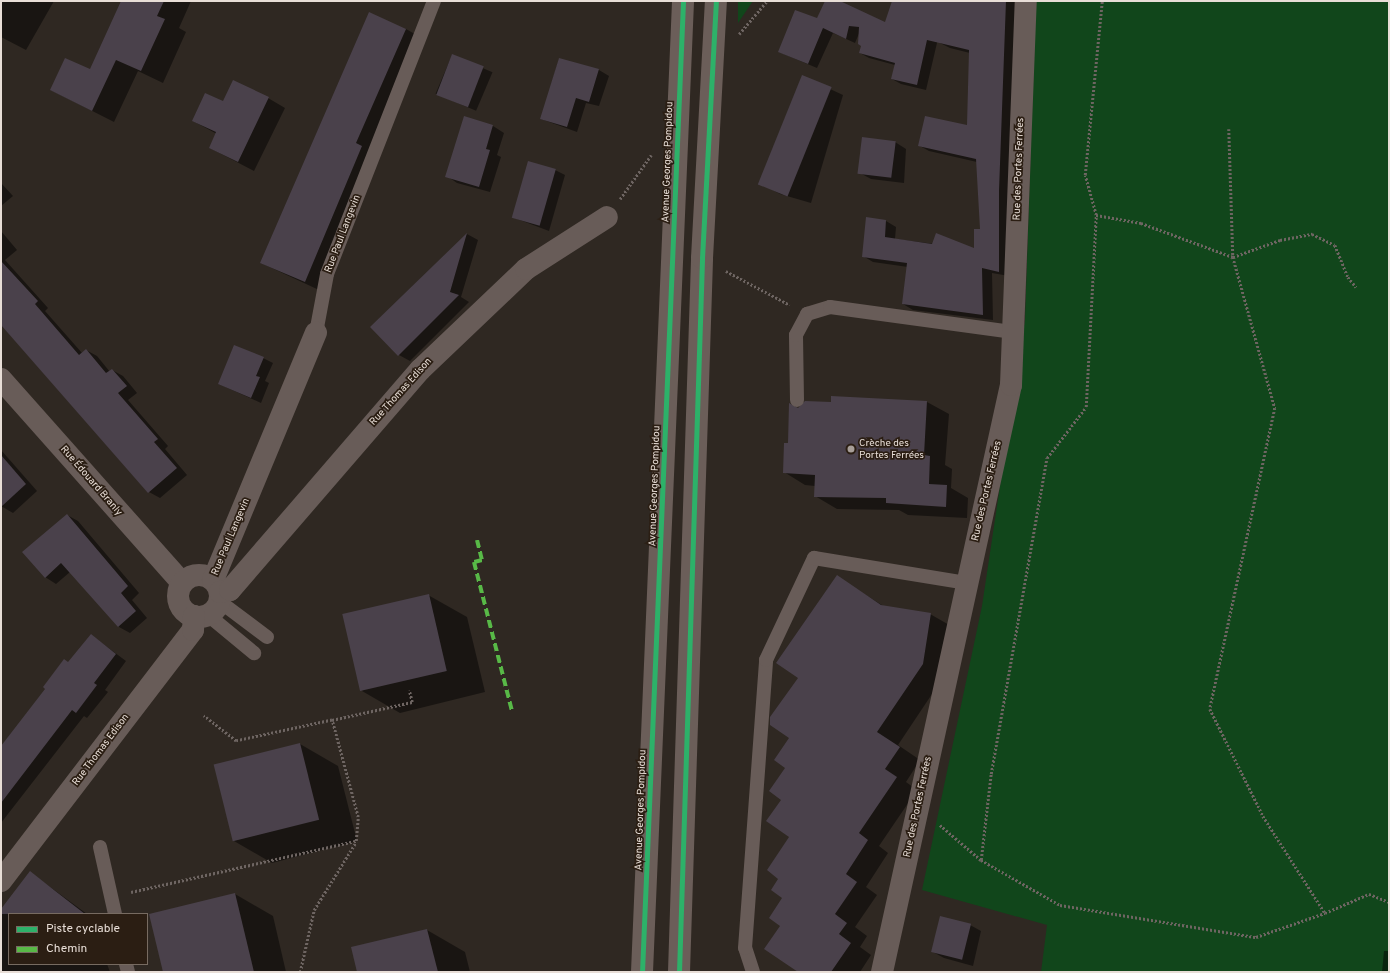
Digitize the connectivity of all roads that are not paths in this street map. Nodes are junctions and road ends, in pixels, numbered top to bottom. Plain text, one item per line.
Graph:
1 (434, 1) edge
2 (683, 1) edge
3 (716, 1) edge
4 (1026, 1) edge
5 (607, 217) road end
6 (316, 332) joint
7 (1013, 332) junction
8 (1, 379) edge
9 (797, 400) dead end
10 (182, 583) junction
11 (966, 583) junction
12 (211, 601) junction
13 (266, 637) dead end
14 (254, 653) dead end
15 (100, 847) dead end
16 (1, 881) edge
17 (115, 913) edge
18 (642, 972) edge
19 (679, 972) edge
20 (753, 972) edge
21 (882, 972) edge

1 - 6 lane, Rue Paul Langevin
2 - 18 main road, Avenue Georges Pompidou
3 - 19 main road
4 - 7 street, Rue des Portes Ferrées
5 - 12 street, Rue Thomas Edison
6 - 12 street, Rue Paul Langevin
7 - 9 lane
7 - 11 street, Rue des Portes Ferrées
8 - 10 street, Rue Édouard Branly
10 - 12 street
10 - 12 street
11 - 20 lane
11 - 21 street, Rue des Portes Ferrées
12 - 13 lane
12 - 14 lane
12 - 16 street, Rue Thomas Edison
15 - 17 lane

